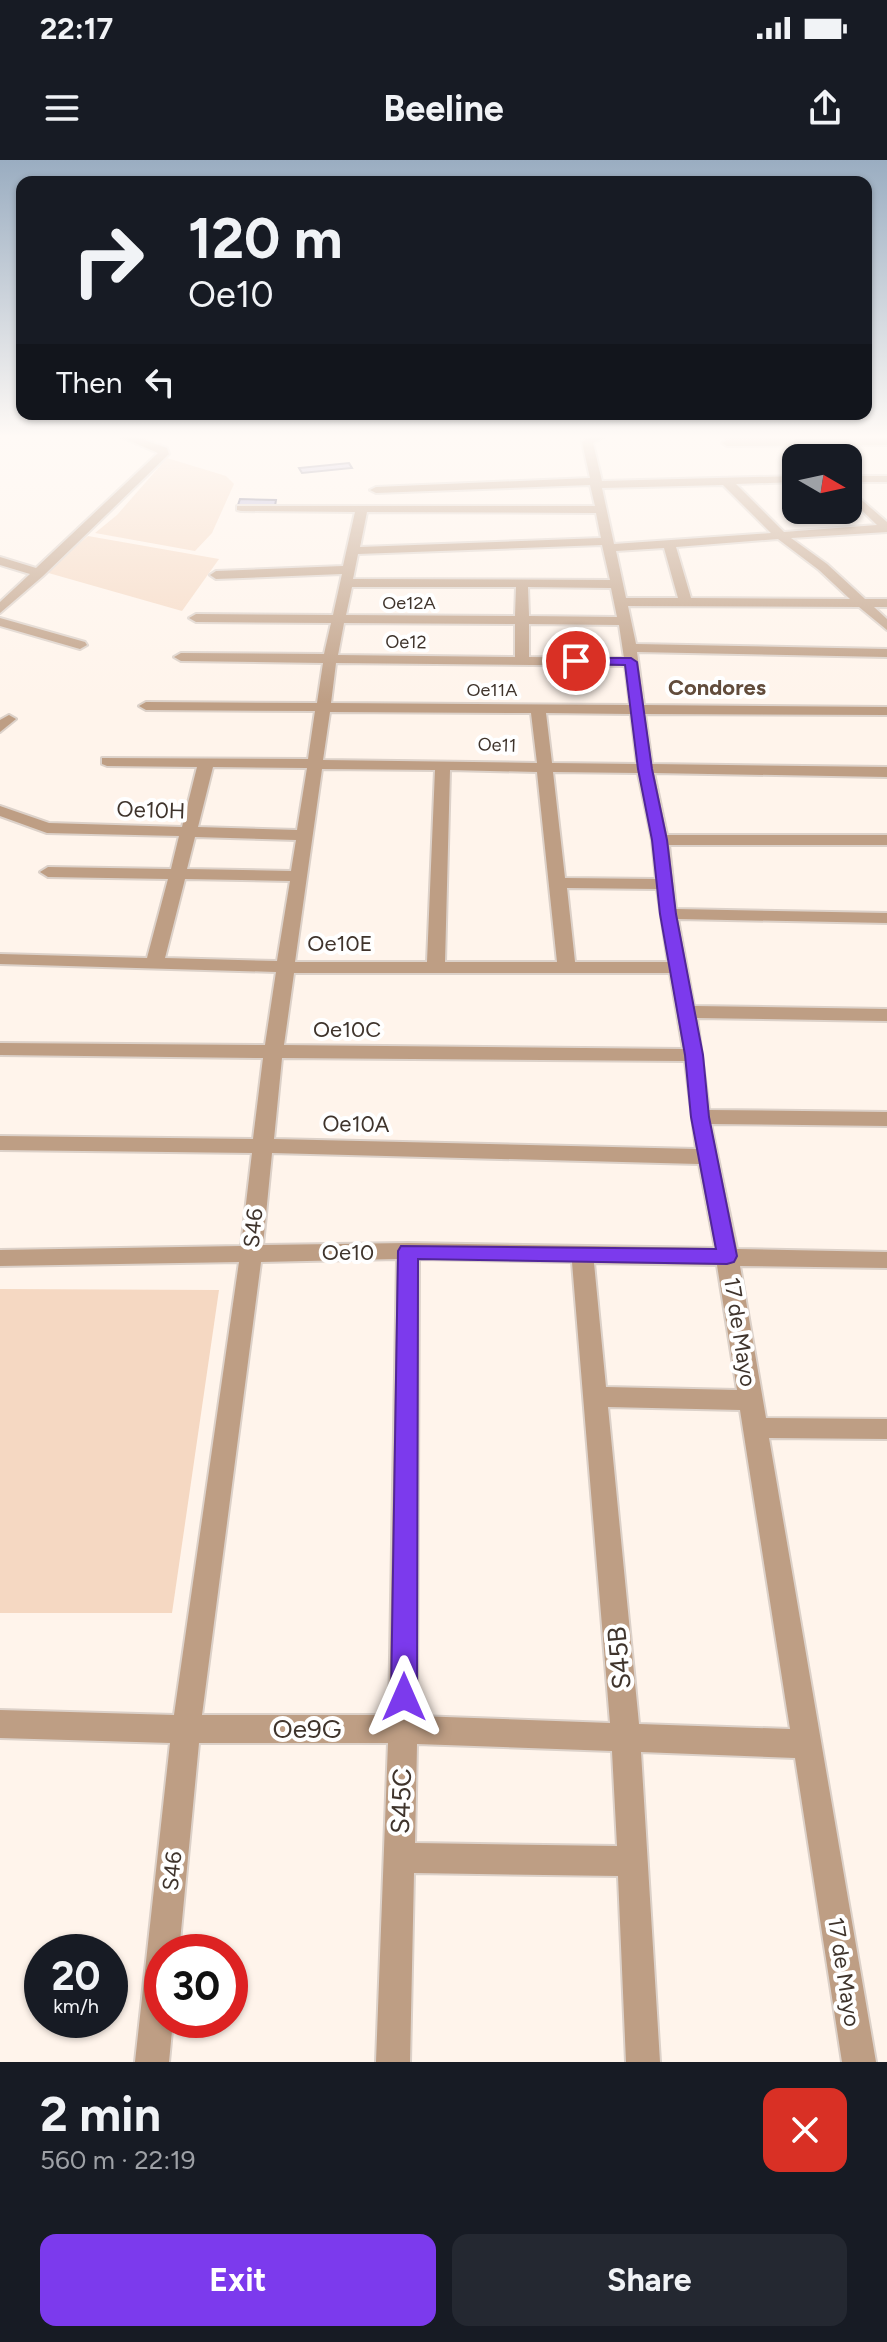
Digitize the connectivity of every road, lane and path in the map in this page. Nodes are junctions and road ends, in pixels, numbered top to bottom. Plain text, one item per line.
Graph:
1 (90, 525) edge
2 (358, 525) edge
3 (509, 525) edge
4 (538, 525) edge
5 (604, 525) edge
6 (774, 525) edge
7 (529, 527) junction
8 (887, 528) edge
9 (783, 538) junction
10 (609, 545) junction
11 (669, 545) junction
12 (352, 551) junction
13 (0, 561) edge
14 (39, 573) junction
15 (216, 575) dead end
16 (346, 576) junction
17 (522, 583) junction
18 (619, 584) junction
19 (622, 602) junction
20 (686, 603) junction
21 (865, 603) junction
22 (887, 603) edge
23 (0, 609) edge
24 (196, 618) dead end
25 (338, 620) junction
26 (520, 621) junction
27 (622, 621) junction
28 (0, 622) edge
29 (887, 626) edge
30 (80, 645) dead end
31 (887, 653) edge
32 (630, 655) junction
33 (181, 657) dead end
34 (330, 659) junction
35 (522, 661) junction
36 (146, 706) dead end
37 (639, 707) junction
38 (324, 708) junction
39 (538, 708) junction
40 (887, 711) edge
41 (107, 761) dead end
42 (315, 762) junction
43 (206, 763) junction
44 (443, 764) junction
45 (545, 766) junction
46 (645, 769) junction
47 (887, 772) edge
48 (0, 811) edge
49 (188, 834) junction
50 (304, 835) junction
51 (660, 840) junction
52 (887, 840) edge
53 (48, 872) dead end
54 (180, 873) junction
55 (298, 876) junction
56 (557, 883) junction
57 (665, 884) junction
58 (668, 914) junction
59 (887, 918) edge
60 (0, 959) edge
61 (155, 963) junction
62 (285, 967) junction
63 (436, 968) junction
64 (567, 968) junction
65 (680, 968) junction
66 (687, 1012) junction
67 (887, 1015) edge
68 (0, 1049) edge
69 (273, 1053) junction
70 (694, 1055) junction
71 (700, 1117) junction
72 (887, 1119) edge
73 (0, 1143) edge
74 (262, 1146) junction
75 (710, 1157) junction
76 (408, 1251) junction
77 (251, 1252) junction
78 (582, 1256) junction
79 (727, 1256) junction
80 (0, 1258) edge
81 (887, 1260) edge
82 (595, 1397) junction
83 (751, 1400) junction
84 (755, 1428) junction
85 (887, 1429) edge
86 (0, 1724) edge
87 (186, 1729) junction
88 (403, 1729) junction
89 (626, 1736) junction
90 (806, 1744) junction
91 (399, 1858) junction
92 (632, 1861) junction
93 (165, 1934) edge
94 (154, 2038) edge
95 (152, 2062) edge
96 (393, 2062) edge
97 (643, 2062) edge
98 (859, 2062) edge

1 - 14 street
2 - 12 street, S46
3 - 7 street
4 - 7 street
5 - 10 street, 17 de Mayo
6 - 9 street
7 - 10 street
7 - 12 street
8 - 9 street
9 - 11 street
9 - 21 street
10 - 11 street
10 - 18 street, 17 de Mayo
11 - 20 street
12 - 16 street, S46
13 - 14 street
14 - 23 street
15 - 16 street
16 - 17 street
16 - 25 street, S46
17 - 18 street
17 - 26 street
18 - 19 street, 17 de Mayo
19 - 20 street
19 - 27 street, 17 de Mayo
20 - 21 street
21 - 22 street
21 - 29 street
24 - 25 street, Oe12A
25 - 26 street, Oe12A
25 - 34 street, S46
26 - 27 street, Oe12A
26 - 35 street
27 - 32 street, 17 de Mayo
28 - 30 street
31 - 32 street, Oe12
32 - 35 street, Oe12
32 - 37 street, 17 de Mayo
33 - 34 street, Oe12
34 - 35 street, Oe12
34 - 38 street, S46
36 - 38 street, Oe11A
37 - 39 street, Oe11A
37 - 40 street, Oe11A
37 - 46 street, 17 de Mayo
38 - 39 street, Oe11A
38 - 42 street, S46
39 - 45 street
41 - 43 street, Oe11
42 - 43 street, Oe11
42 - 44 street, Oe11
42 - 50 street, S46
43 - 49 street
44 - 45 street, Oe11
44 - 63 street
45 - 46 street, Oe11
45 - 56 street
46 - 47 street, Oe11
46 - 51 street, 17 de Mayo
48 - 49 street, Oe10H
49 - 50 street, Oe10H
49 - 54 street
50 - 55 street, S46
51 - 52 street
51 - 57 street, 17 de Mayo
53 - 54 street
54 - 55 street
54 - 61 street
55 - 62 street, S46
56 - 57 street
56 - 64 street
57 - 58 street, 17 de Mayo
58 - 59 street
58 - 65 street, 17 de Mayo
60 - 61 street, Oe10E
61 - 62 street, Oe10E
62 - 63 street, Oe10E
62 - 69 street, S46
63 - 64 street, Oe10E
64 - 65 street, Oe10E
65 - 66 street, 17 de Mayo
66 - 67 street
66 - 70 street, 17 de Mayo
68 - 69 street, Oe10C
69 - 70 street, Oe10C
69 - 74 street, S46
70 - 71 street, 17 de Mayo
71 - 72 street
71 - 75 street, 17 de Mayo
73 - 74 street, Oe10A
74 - 75 street, Oe10A
74 - 77 street, S46
75 - 79 street, 17 de Mayo
76 - 77 street, Oe10
76 - 78 street, Oe10
76 - 88 street, S45C
77 - 80 street, Oe10
77 - 87 street, S46
78 - 79 street, Oe10
78 - 82 street, S45B
79 - 81 street, Oe10
79 - 83 street, 17 de Mayo
82 - 83 street
82 - 89 street, S45B
83 - 84 street, 17 de Mayo
84 - 85 street
84 - 90 street, 17 de Mayo
86 - 87 street, Oe9G
87 - 88 street, Oe9G
87 - 93 street, S46
88 - 89 street, Oe9G
88 - 91 street, S45C
89 - 90 street, Oe9G
89 - 92 street, S45B
90 - 98 street, 17 de Mayo
91 - 92 street
91 - 96 street, S45C
92 - 97 street, S45B
94 - 95 street

